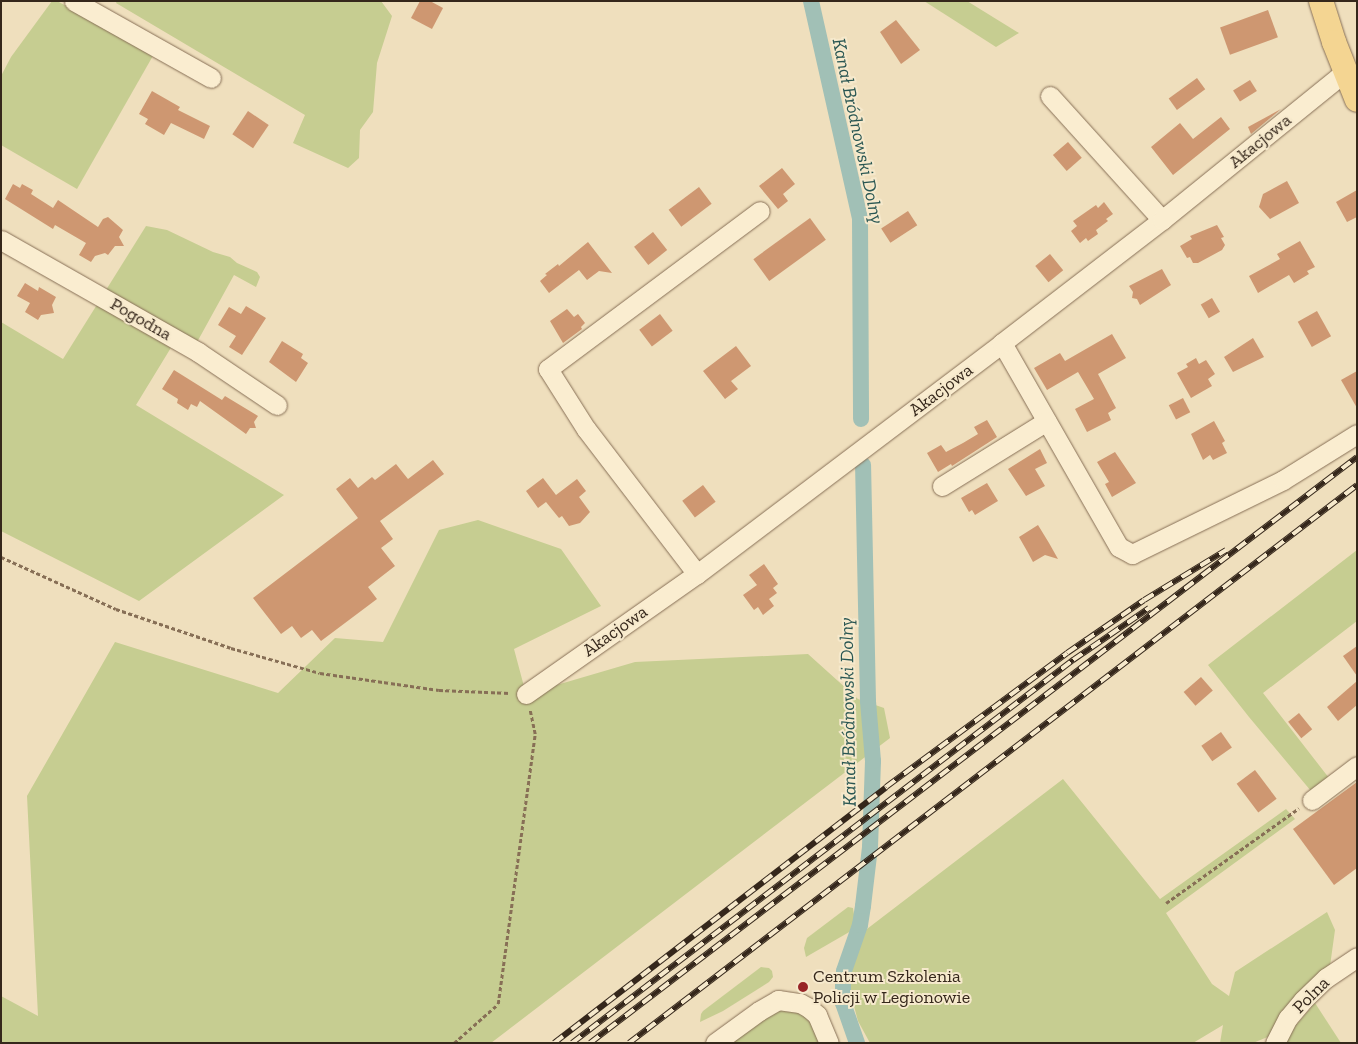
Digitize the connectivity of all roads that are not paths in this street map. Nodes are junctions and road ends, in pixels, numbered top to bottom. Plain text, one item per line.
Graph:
1 (74, 1) edge
2 (1321, 1) edge
3 (1345, 72) junction
4 (210, 78) dead end
5 (1050, 96) dead end
6 (1357, 100) edge
7 (760, 211) dead end
8 (1162, 220) junction
9 (1, 240) edge
10 (1002, 343) junction
11 (276, 405) dead end
12 (1047, 421) junction
13 (1357, 434) edge
14 (942, 486) dead end
15 (698, 574) junction
16 (526, 694) road end
17 (1357, 766) edge
18 (1312, 800) road end
19 (1357, 957) edge
20 (714, 1043) edge
21 (829, 1043) edge
22 (1275, 1043) edge

1 - 4 street
2 - 3 main road
3 - 6 main road
3 - 8 street, Akacjowa
5 - 8 street
7 - 15 street
8 - 10 street, Akacjowa
9 - 11 street, Pogodna
10 - 12 street
10 - 15 street, Akacjowa
12 - 13 street
12 - 14 street
15 - 16 street, Akacjowa
17 - 18 street
19 - 22 street, Polna
20 - 21 street

